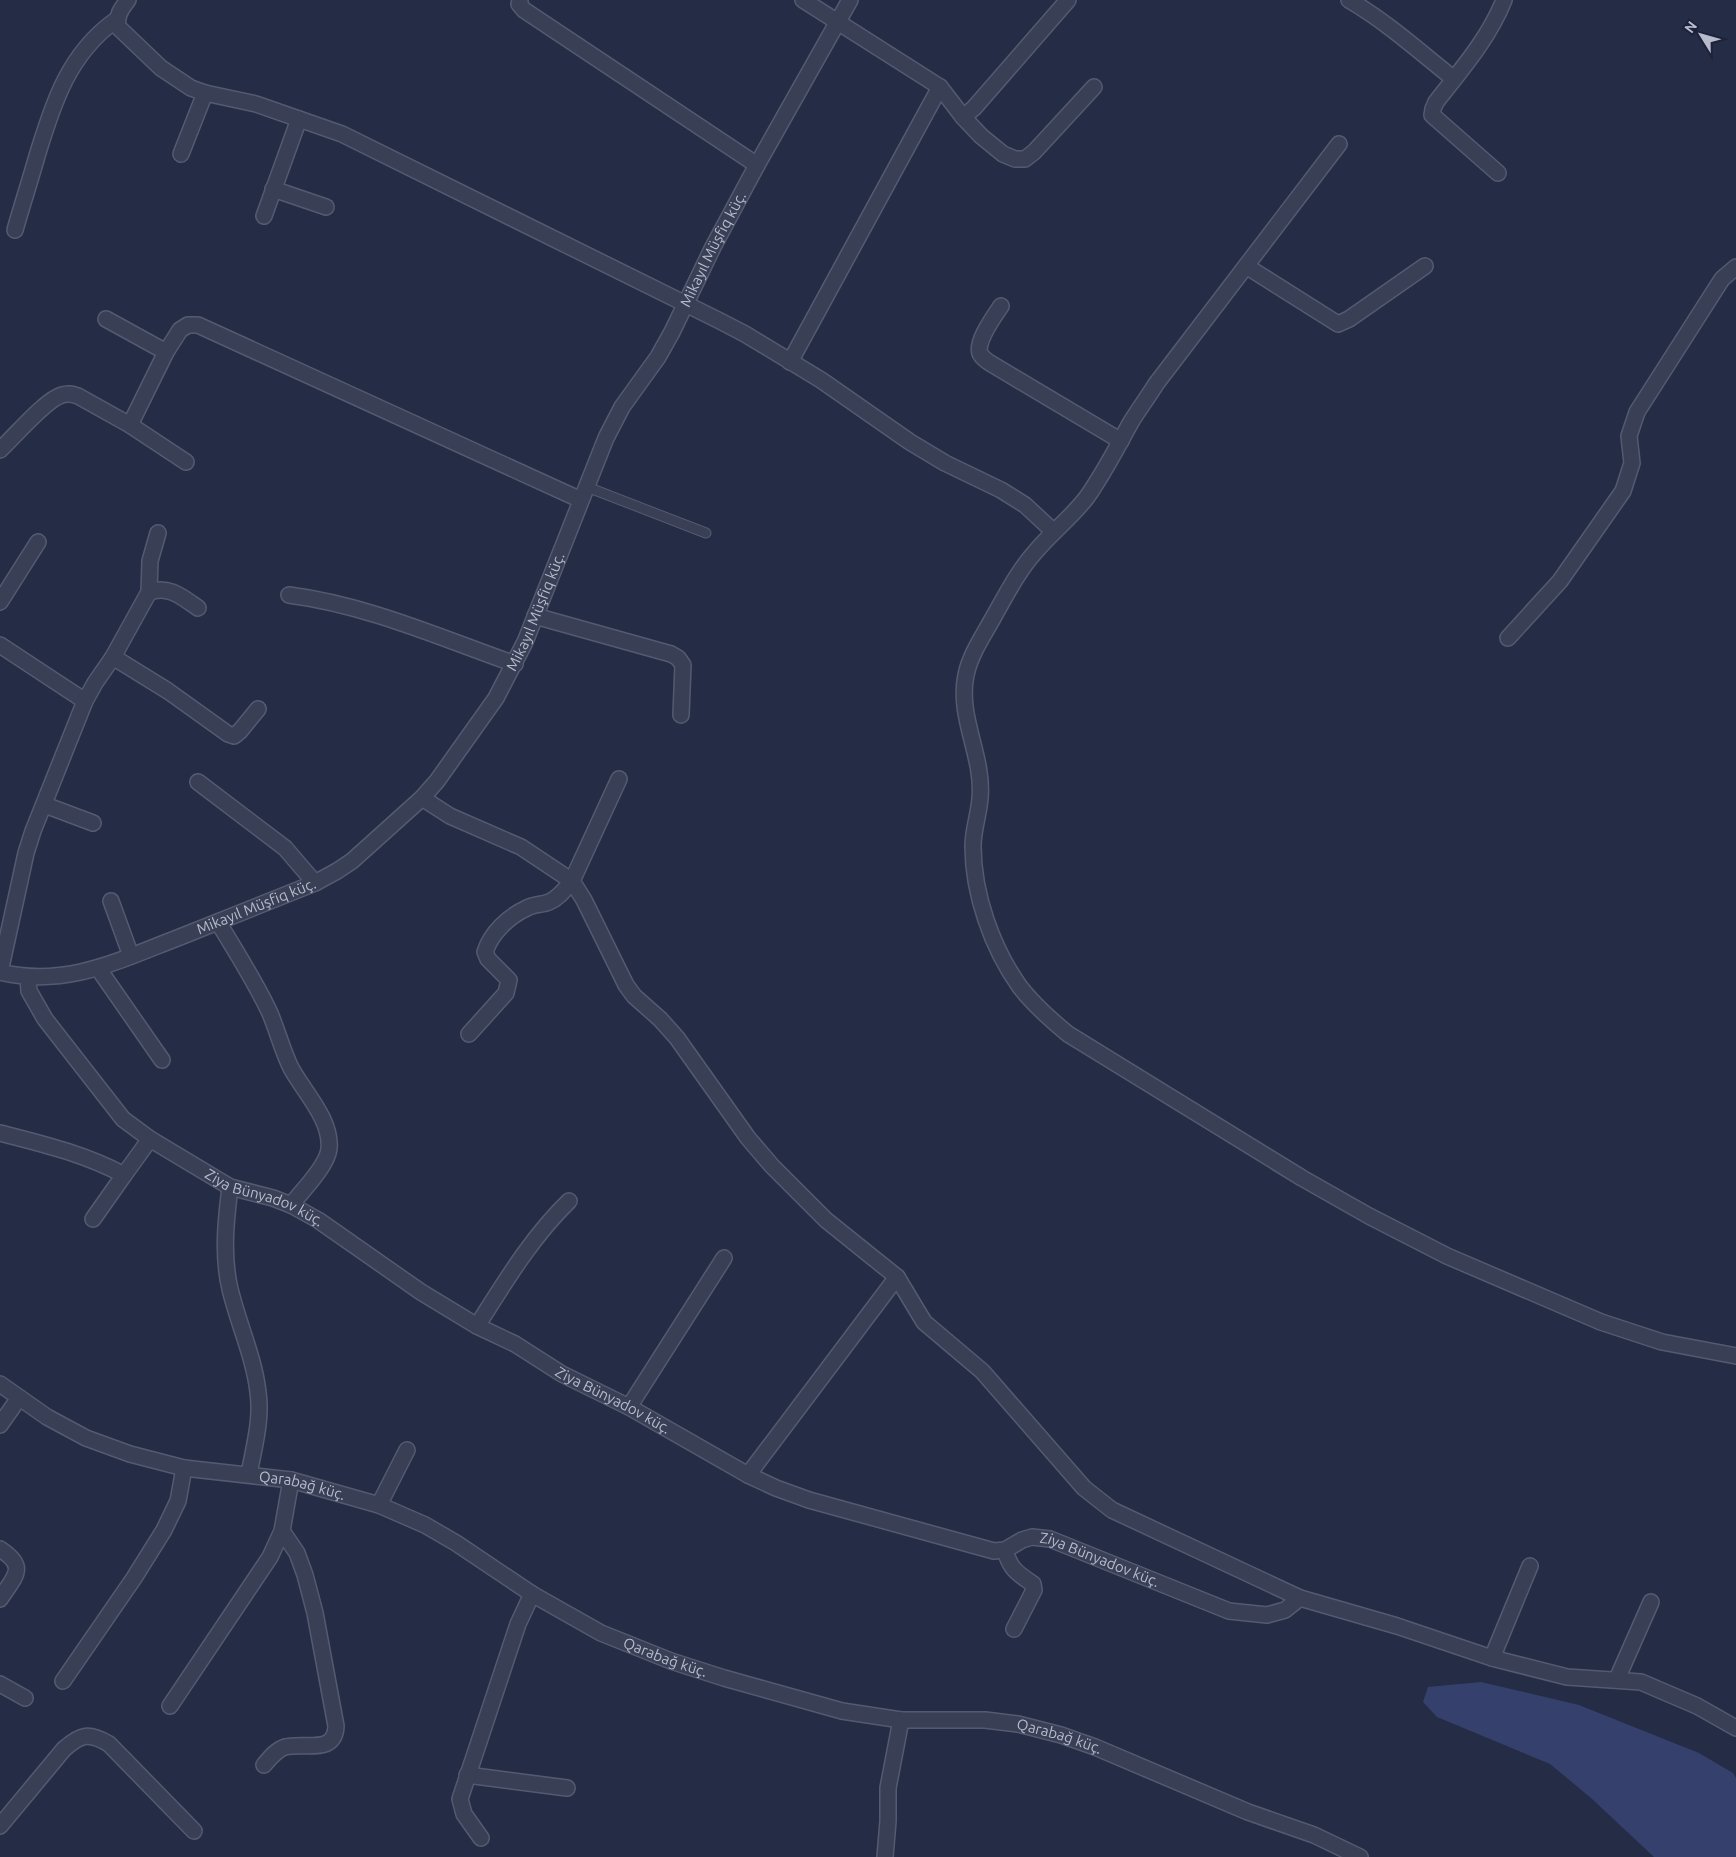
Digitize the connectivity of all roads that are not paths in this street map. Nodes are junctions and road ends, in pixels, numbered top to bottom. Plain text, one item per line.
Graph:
1 (128, 0) edge
2 (520, 0) edge
3 (803, 0) edge
4 (850, 0) edge
5 (1068, 0) edge
6 (1349, 0) edge
7 (1504, 0) edge
8 (116, 20) junction
9 (838, 23) junction
10 (1454, 80) junction
11 (940, 87) junction
12 (1094, 87) dead end
13 (205, 93) junction
14 (963, 117) junction
15 (299, 119) junction
16 (1339, 144) dead end
17 (181, 154) dead end
18 (757, 165) junction
19 (1498, 173) dead end
20 (273, 189) junction
21 (326, 207) dead end
22 (264, 216) dead end
23 (15, 230) dead end
24 (1246, 266) junction
25 (1425, 266) dead end
26 (1736, 267) edge
27 (686, 304) junction
28 (1000, 306) dead end
29 (106, 319) dead end
30 (166, 352) junction
31 (790, 362) junction
32 (130, 426) junction
33 (1121, 441) junction
34 (0, 450) edge
35 (186, 462) dead end
36 (584, 493) junction
37 (1054, 532) junction
38 (158, 533) dead end
39 (706, 533) dead end
40 (38, 542) dead end
41 (149, 592) junction
42 (289, 595) dead end
43 (0, 602) edge
44 (198, 608) dead end
45 (536, 616) junction
46 (1508, 638) dead end
47 (0, 645) edge
48 (113, 657) junction
49 (515, 664) junction
50 (85, 701) junction
51 (258, 708) dead end
52 (681, 715) dead end
53 (619, 779) dead end
54 (198, 782) dead end
55 (422, 798) junction
56 (45, 805) junction
57 (93, 823) dead end
58 (572, 881) junction
59 (315, 883) junction
60 (110, 901) dead end
61 (218, 922) junction
62 (130, 956) junction
63 (98, 968) junction
64 (0, 972) edge
65 (28, 978) junction
66 (469, 1034) dead end
67 (162, 1060) dead end
68 (0, 1133) edge
69 (150, 1139) junction
70 (124, 1175) junction
71 (230, 1187) junction
72 (569, 1201) dead end
73 (291, 1206) junction
74 (92, 1219) dead end
75 (724, 1258) dead end
76 (897, 1277) junction
77 (477, 1326) junction
78 (1736, 1356) edge
79 (0, 1384) edge
80 (19, 1398) junction
81 (629, 1407) junction
82 (0, 1425) edge
83 (407, 1450) dead end
84 (184, 1468) junction
85 (249, 1474) junction
86 (748, 1475) junction
87 (291, 1480) junction
88 (379, 1505) junction
89 (282, 1531) junction
90 (0, 1549) edge
91 (1005, 1550) junction
92 (1530, 1566) dead end
93 (532, 1594) junction
94 (0, 1598) edge
95 (1300, 1598) junction
96 (1651, 1602) dead end
97 (1014, 1629) dead end
98 (1492, 1658) junction
99 (1617, 1679) junction
100 (63, 1681) dead end
101 (0, 1684) edge
102 (25, 1698) dead end
103 (170, 1706) dead end
104 (901, 1720) junction
105 (1736, 1728) edge
106 (264, 1765) dead end
107 (467, 1775) junction
108 (567, 1788) dead end
109 (0, 1826) edge
110 (194, 1831) dead end
111 (481, 1838) dead end
112 (885, 1857) edge
113 (1360, 1857) edge

1 - 8 street
2 - 18 street
3 - 9 street
4 - 9 street, Mikayıl Müşfiq küç.
5 - 14 street
6 - 10 street
7 - 10 street
8 - 13 street
8 - 23 street
9 - 11 street
9 - 18 street, Mikayıl Müşfiq küç.
10 - 19 street
11 - 14 street
11 - 31 street
12 - 14 street
13 - 15 street
13 - 17 street
15 - 20 street
15 - 27 street
16 - 24 street
18 - 27 street, Mikayıl Müşfiq küç.
20 - 21 street
20 - 22 street
24 - 25 street
24 - 33 street
26 - 46 street
27 - 31 street
27 - 36 street, Mikayıl Müşfiq küç.
28 - 33 street
29 - 30 street
30 - 32 street
30 - 36 street
31 - 37 street
32 - 34 street
32 - 35 street
33 - 37 street
36 - 39 lane
36 - 45 street, Mikayıl Müşfiq küç.
37 - 78 street
38 - 41 street
40 - 43 street
41 - 44 street
41 - 48 street
42 - 49 street
45 - 49 street, Mikayıl Müşfiq küç.
45 - 52 street
47 - 50 street
48 - 50 street
48 - 51 street
49 - 55 street, Mikayıl Müşfiq küç.
50 - 56 street
53 - 58 street
54 - 59 street
55 - 58 street
55 - 59 street, Mikayıl Müşfiq küç.
56 - 57 street
56 - 64 street
58 - 66 street
58 - 76 street
59 - 61 street, Mikayıl Müşfiq küç.
60 - 62 street
61 - 62 street, Mikayıl Müşfiq küç.
61 - 73 street
62 - 63 street, Mikayıl Müşfiq küç.
63 - 65 street, Mikayıl Müşfiq küç.
63 - 67 street
64 - 65 street, Mikayıl Müşfiq küç.
65 - 69 street, Ziya Bünyadov küç.
68 - 70 street
69 - 70 street
69 - 71 street, Ziya Bünyadov küç.
70 - 74 street
71 - 73 street, Ziya Bünyadov küç.
71 - 85 street
72 - 77 street
73 - 77 street, Ziya Bünyadov küç.
75 - 81 street
76 - 86 street
76 - 95 street
77 - 81 street, Ziya Bünyadov küç.
79 - 80 street, Qarabağ küç.
80 - 82 street
80 - 84 street, Qarabağ küç.
81 - 86 street, Ziya Bünyadov küç.
83 - 88 street
84 - 85 street, Qarabağ küç.
84 - 100 street
85 - 87 street, Qarabağ küç.
86 - 91 street, Ziya Bünyadov küç.
87 - 88 street, Qarabağ küç.
87 - 89 street
88 - 93 street, Qarabağ küç.
89 - 103 street
89 - 106 street
90 - 94 street
91 - 95 street, Ziya Bünyadov küç.
91 - 97 street
92 - 98 street
93 - 104 street, Qarabağ küç.
93 - 107 street
95 - 98 street
96 - 99 street
98 - 99 street
99 - 105 street
101 - 102 street
104 - 112 street
104 - 113 street, Qarabağ küç.
107 - 108 street
107 - 111 street
109 - 110 street

